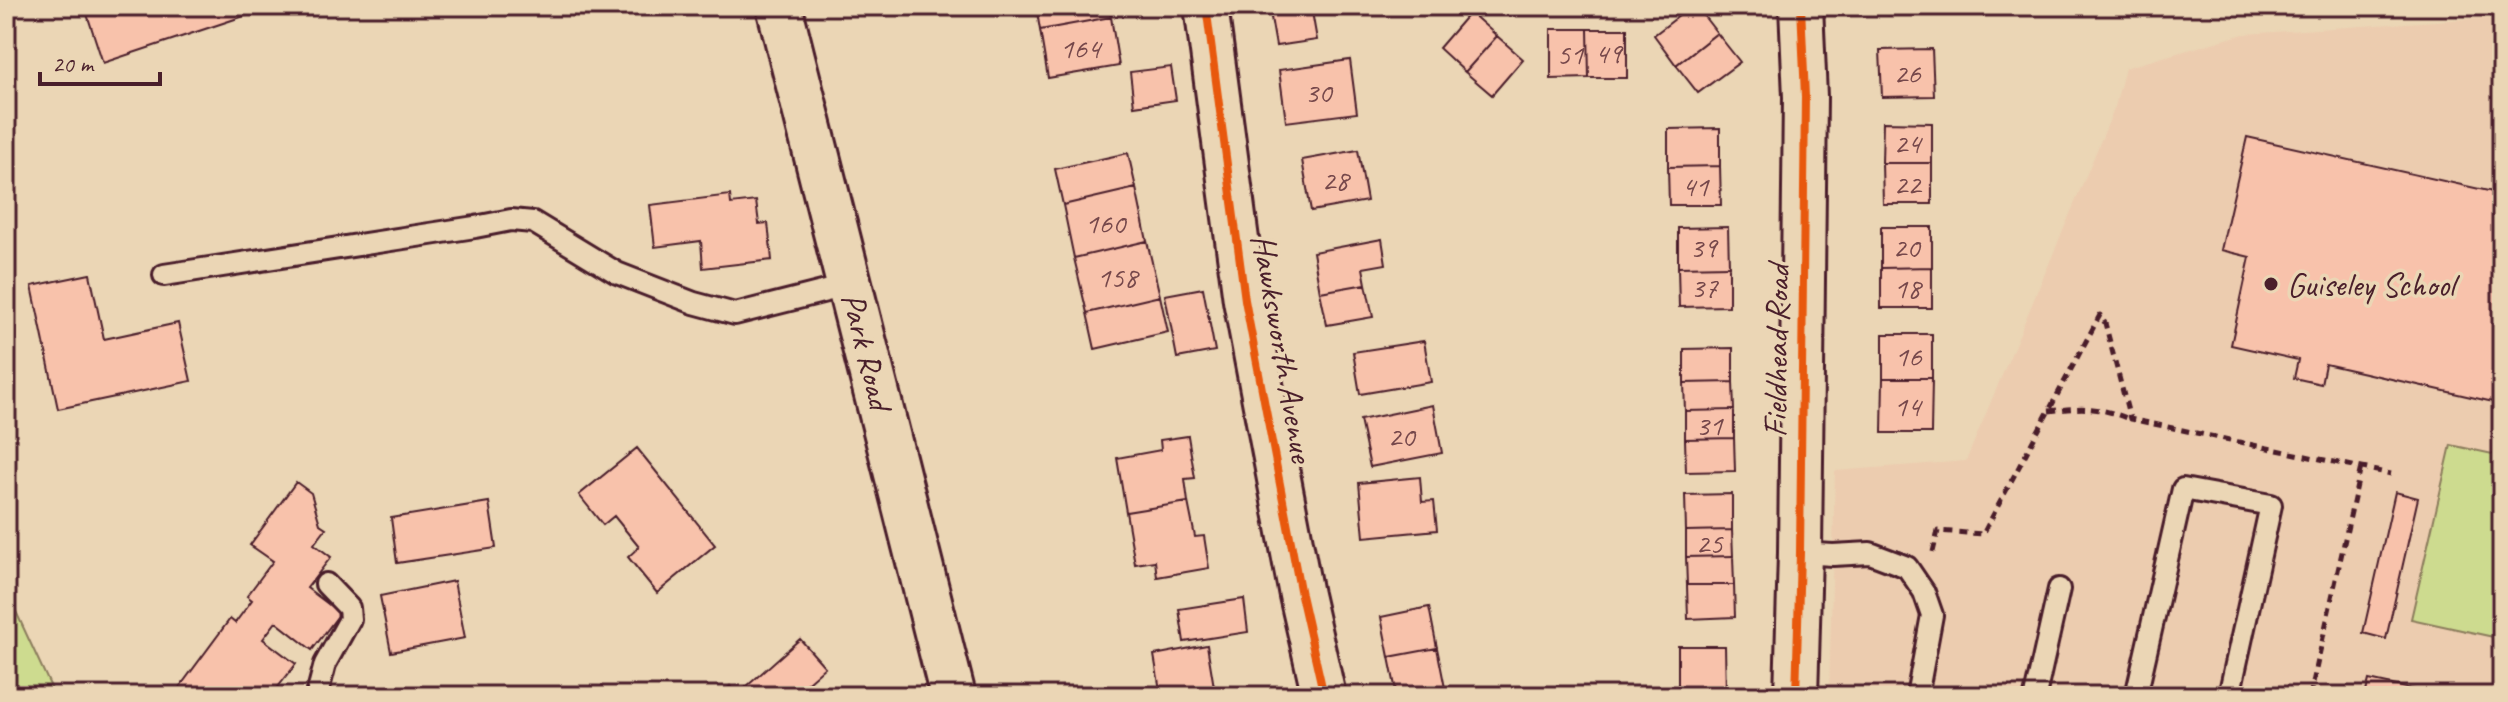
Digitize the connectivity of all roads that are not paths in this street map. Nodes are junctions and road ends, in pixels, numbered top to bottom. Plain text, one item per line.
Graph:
1 (779, 6) edge
2 (1206, 6) edge
3 (1801, 6) edge
4 (164, 275) dead end
5 (850, 285) junction
6 (1800, 553) junction
7 (326, 584) dead end
8 (2059, 589) dead end
9 (314, 696) edge
10 (953, 696) edge
11 (1324, 696) edge
12 (1796, 696) edge
13 (1917, 696) edge
14 (2035, 696) edge
15 (2136, 696) edge
16 (2229, 696) edge

1 - 5 main road, Park Road
2 - 11 street, Hawksworth Avenue
3 - 6 street, Fieldhead Road
4 - 5 lane
5 - 10 main road, Park Road
6 - 12 street, Fieldhead Road
6 - 13 lane
7 - 9 lane
8 - 14 lane
15 - 16 lane

